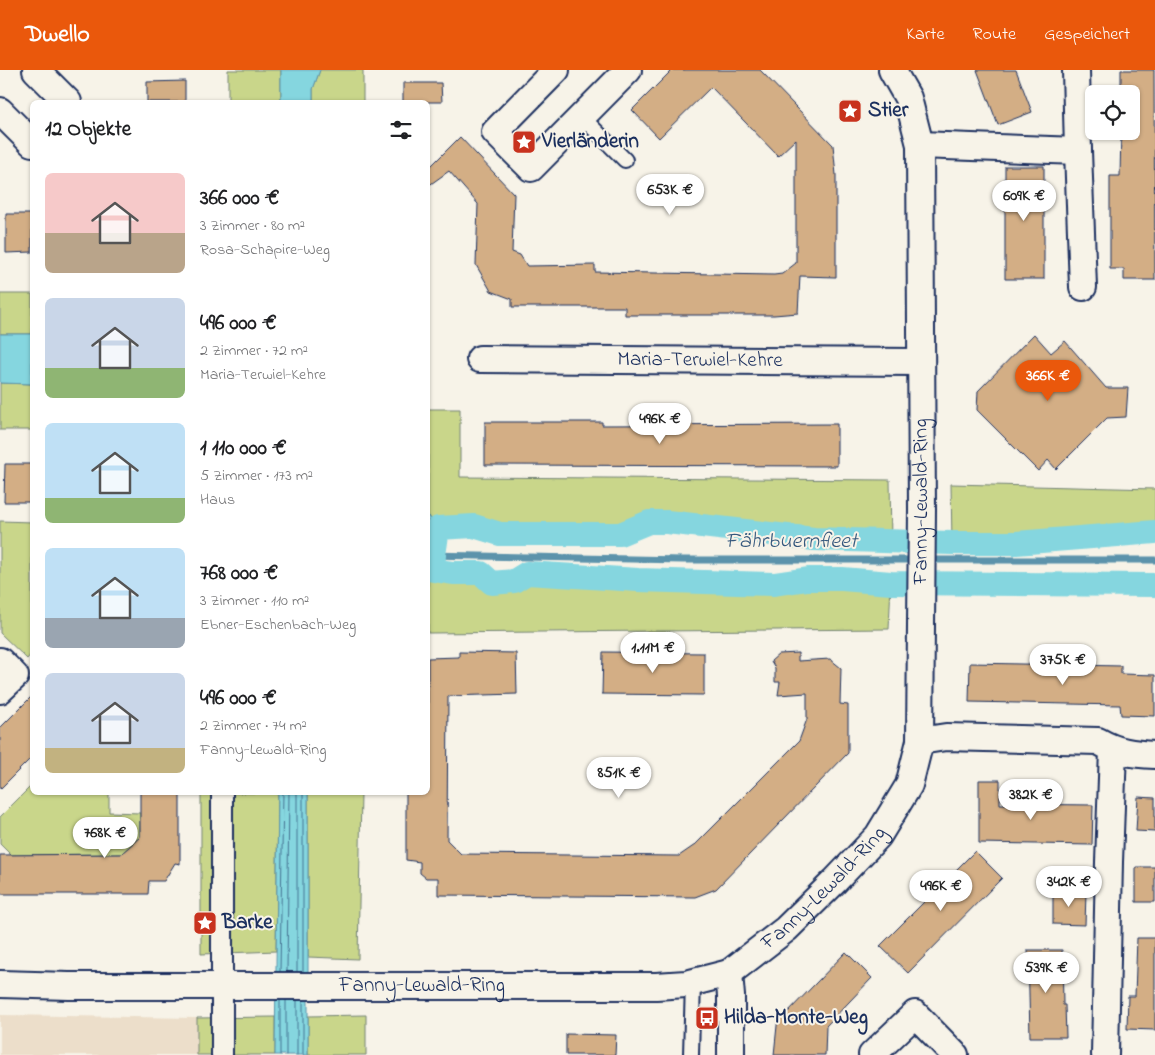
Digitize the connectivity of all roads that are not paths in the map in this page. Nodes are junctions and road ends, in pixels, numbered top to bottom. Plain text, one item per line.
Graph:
1 (36, 70) edge
2 (556, 70) edge
3 (628, 70) edge
4 (892, 70) edge
5 (1076, 70) edge
6 (66, 100) edge
7 (0, 111) edge
8 (582, 117) junction
9 (30, 141) edge
10 (920, 145) junction
11 (1078, 152) junction
12 (626, 160) dead end
13 (1083, 286) dead end
14 (480, 359) dead end
15 (921, 362) junction
16 (0, 661) edge
17 (0, 690) edge
18 (920, 741) junction
19 (1113, 750) junction
20 (1155, 755) edge
21 (222, 795) edge
22 (729, 973) junction
23 (693, 982) junction
24 (0, 984) edge
25 (222, 986) junction
26 (222, 1055) edge
27 (691, 1055) edge
28 (731, 1055) edge
29 (872, 1055) edge
30 (955, 1055) edge
31 (1105, 1055) edge

1 - 6 street
2 - 8 street
3 - 8 street
4 - 10 street, Fanny-Lewald-Ring
5 - 11 street
7 - 9 street
8 - 12 lane
10 - 11 street
10 - 15 street, Fanny-Lewald-Ring
11 - 13 street
14 - 15 street, Maria-Terwiel-Kehre
15 - 18 street, Fanny-Lewald-Ring
16 - 17 street
18 - 19 street
18 - 22 street, Fanny-Lewald-Ring
19 - 20 street
19 - 31 street
21 - 25 street
22 - 23 street, Fanny-Lewald-Ring
22 - 28 street
23 - 25 street, Fanny-Lewald-Ring
23 - 27 lane
24 - 25 street, Fanny-Lewald-Ring
25 - 26 street
29 - 30 street

